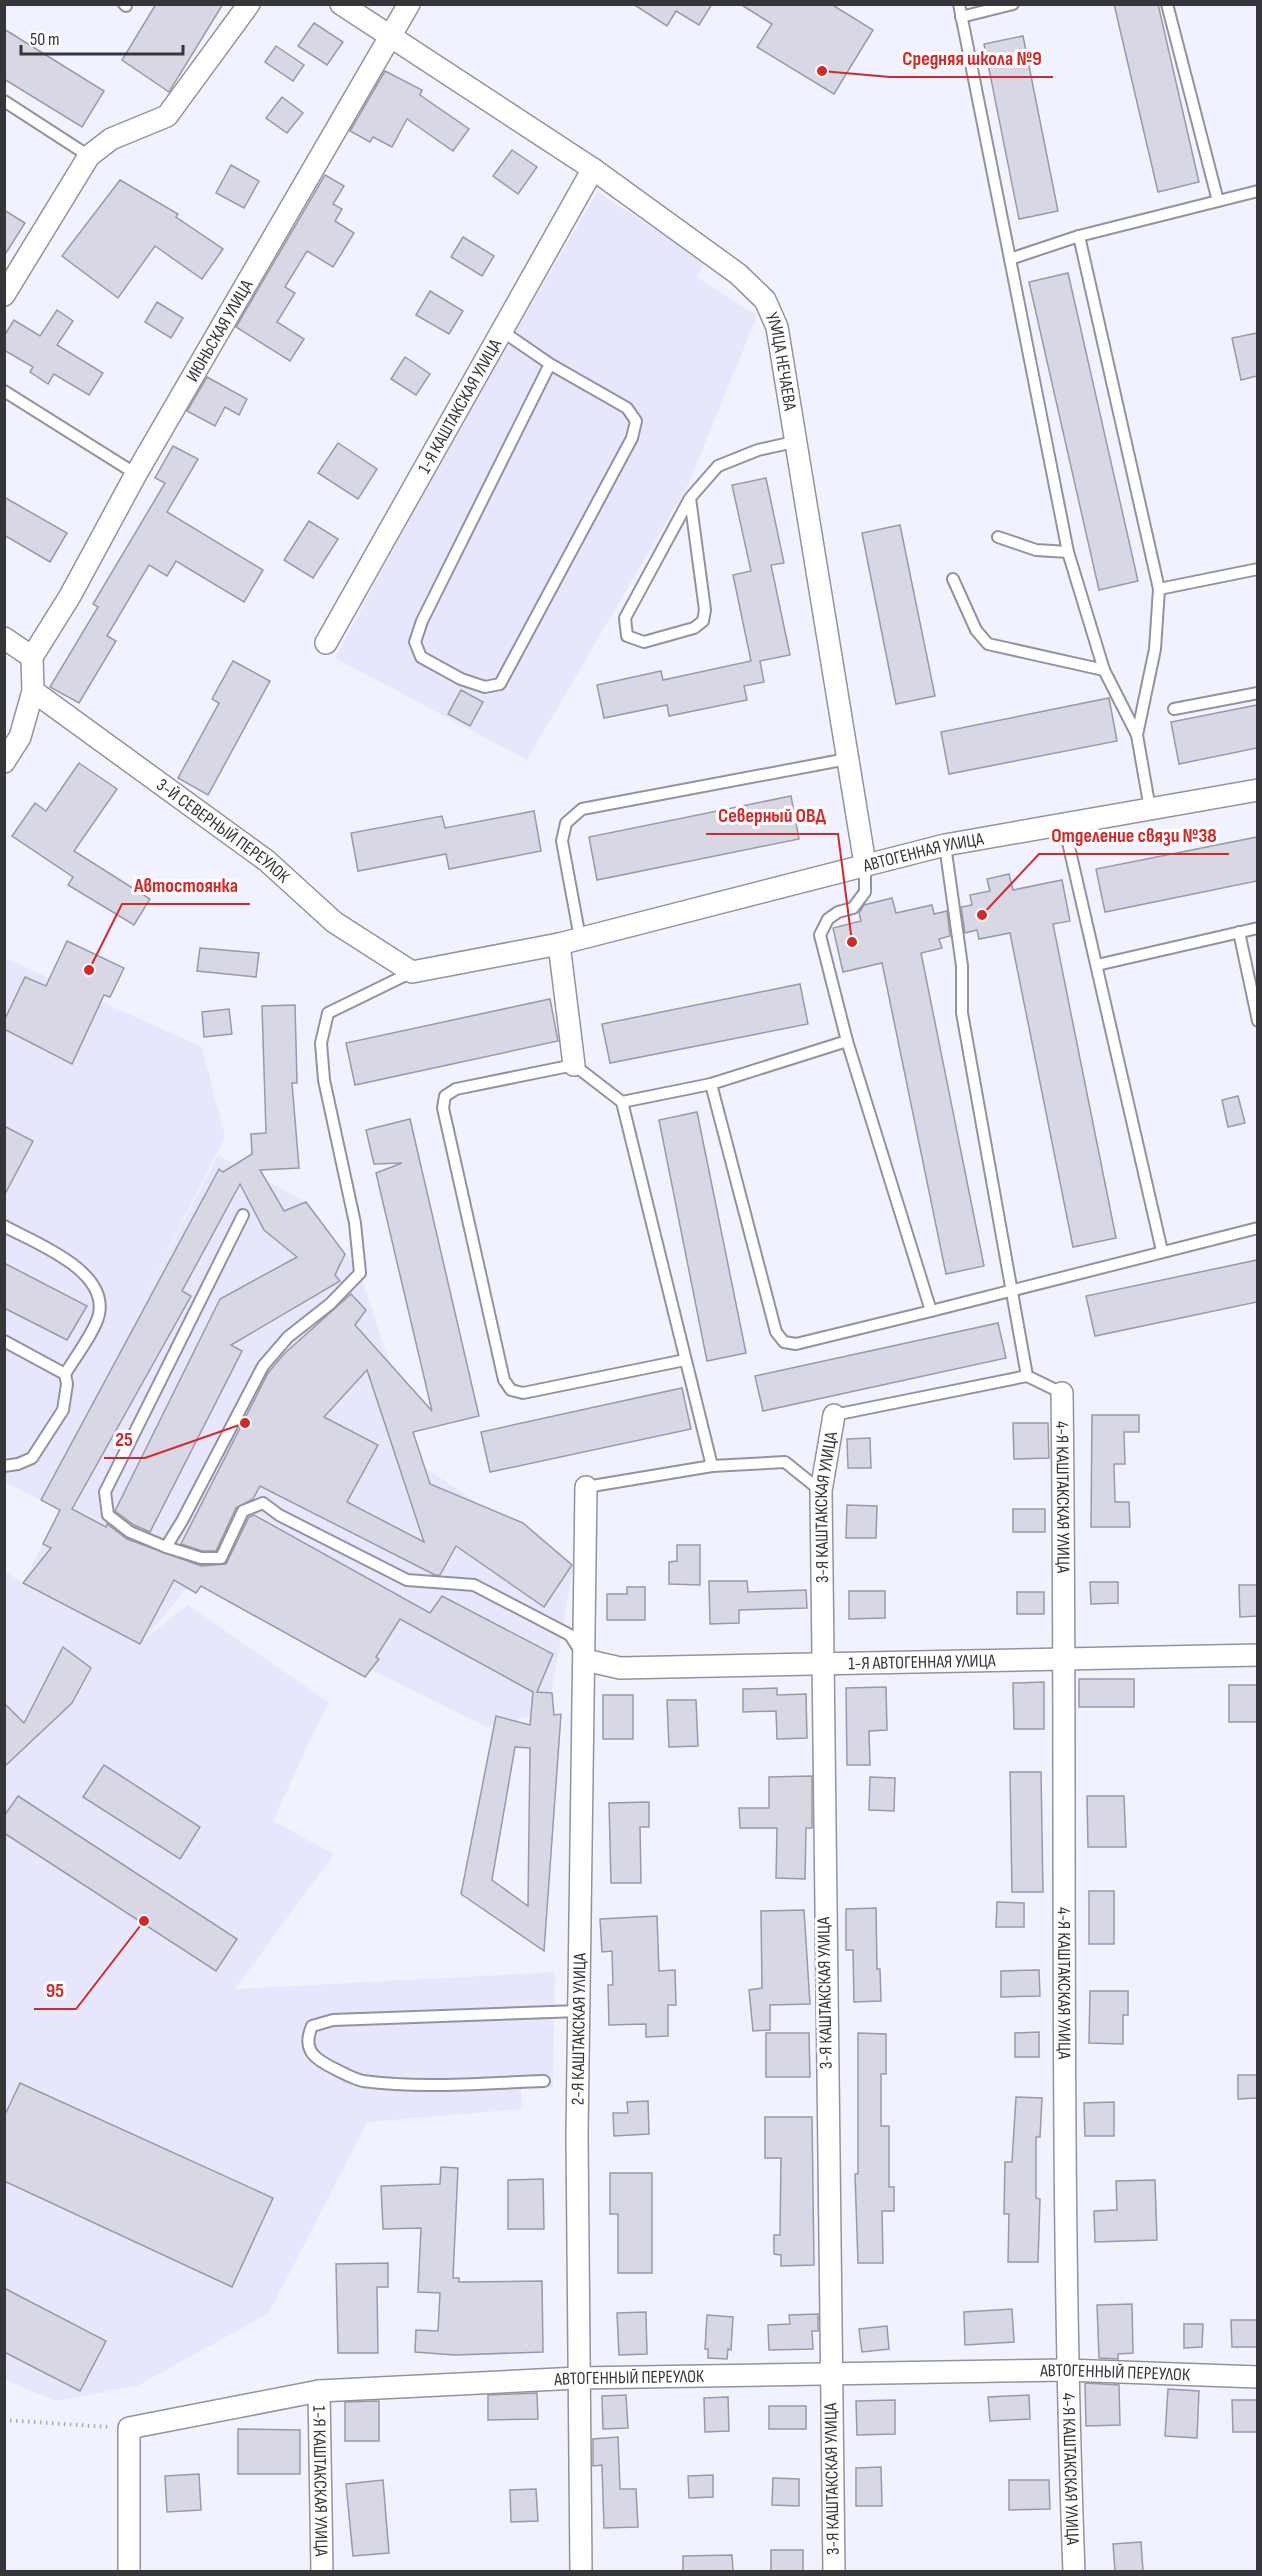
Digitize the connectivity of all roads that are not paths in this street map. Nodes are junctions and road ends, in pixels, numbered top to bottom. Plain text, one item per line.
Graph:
1 (249, 4) edge
2 (341, 4) edge
3 (409, 4) edge
4 (959, 4) edge
5 (1013, 4) edge
6 (1167, 4) edge
7 (961, 17) junction
8 (389, 36) junction
9 (4, 101) edge
10 (89, 156) junction
11 (593, 169) junction
12 (1257, 191) edge
13 (1218, 201) junction
14 (1079, 236) junction
15 (1010, 259) junction
16 (6, 287) edge
17 (502, 330) junction
18 (550, 364) junction
19 (4, 391) edge
20 (795, 442) junction
21 (135, 474) junction
22 (690, 498) junction
23 (998, 537) dead end
24 (1068, 552) junction
25 (1257, 569) edge
26 (953, 579) dead end
27 (1159, 590) junction
28 (4, 638) edge
29 (326, 643) dead end
30 (32, 657) junction
31 (1104, 670) junction
32 (33, 691) junction
33 (1257, 693) edge
34 (1174, 709) dead end
35 (1137, 735) junction
36 (847, 759) junction
37 (4, 762) edge
38 (1257, 790) edge
39 (1150, 809) junction
40 (1064, 825) junction
41 (945, 845) junction
42 (864, 864) junction
43 (1257, 928) edge
44 (1239, 932) junction
45 (580, 938) junction
46 (559, 944) junction
47 (1096, 965) junction
48 (412, 972) junction
49 (1257, 1021) edge
50 (847, 1041) junction
51 (574, 1065) junction
52 (711, 1084) junction
53 (622, 1102) junction
54 (243, 1215) dead end
55 (4, 1226) edge
56 (1257, 1228) edge
57 (1162, 1251) junction
58 (1012, 1291) junction
59 (931, 1311) junction
60 (4, 1341) edge
61 (685, 1360) junction
62 (65, 1374) junction
63 (1028, 1376) junction
64 (1062, 1393) joint
65 (834, 1415) joint
66 (4, 1466) edge
67 (712, 1466) junction
68 (586, 1487) joint
69 (821, 1491) junction
70 (166, 1547) junction
71 (1257, 1655) edge
72 (1066, 1659) junction
73 (585, 1660) junction
74 (821, 1662) junction
75 (579, 2011) junction
76 (544, 2081) dead end
77 (1066, 2370) junction
78 (830, 2374) junction
79 (1257, 2377) edge
80 (578, 2378) junction
81 (319, 2391) junction
82 (129, 2571) edge
83 (322, 2571) edge
84 (581, 2571) edge
85 (834, 2571) edge
86 (1074, 2571) edge

1 - 10 street
2 - 8 street, УЛИЦА НЕЧАЕВА
3 - 8 street, ИЮНЬСКАЯ УЛИЦА
4 - 7 lane
5 - 7 lane
6 - 13 lane
7 - 15 lane
8 - 11 street, УЛИЦА НЕЧАЕВА
8 - 21 street, ИЮНЬСКАЯ УЛИЦА
9 - 10 lane
10 - 16 street
11 - 17 street, 1-Я КАШТАКСКАЯ УЛИЦА
11 - 20 street, УЛИЦА НЕЧАЕВА
12 - 13 lane
13 - 14 lane
14 - 15 lane
14 - 27 lane
15 - 24 lane
17 - 18 lane
17 - 29 street, 1-Я КАШТАКСКАЯ УЛИЦА
18 - 18 lane
19 - 21 lane
20 - 22 lane
20 - 36 street, УЛИЦА НЕЧАЕВА
21 - 30 street, ИЮНЬСКАЯ УЛИЦА
22 - 22 lane
23 - 24 lane
24 - 31 lane
25 - 27 lane
26 - 31 lane
27 - 35 lane
28 - 30 street
30 - 32 street
31 - 35 lane
32 - 37 street
32 - 48 street, 3-Й СЕВЕРНЫЙ ПЕРЕУЛОК
33 - 34 lane
35 - 39 lane
36 - 42 street, УЛИЦА НЕЧАЕВА
36 - 45 lane
38 - 39 street, АВТОГЕННАЯ УЛИЦА
39 - 40 street, АВТОГЕННАЯ УЛИЦА
40 - 41 street, АВТОГЕННАЯ УЛИЦА
40 - 47 lane
41 - 42 street, АВТОГЕННАЯ УЛИЦА
41 - 58 lane
42 - 45 street, АВТОГЕННАЯ УЛИЦА
42 - 50 lane
43 - 44 lane
44 - 47 lane
44 - 49 lane
45 - 46 street, АВТОГЕННАЯ УЛИЦА
46 - 48 street, АВТОГЕННАЯ УЛИЦА
46 - 51 street
47 - 57 lane
48 - 70 lane
50 - 52 lane
50 - 59 lane
51 - 53 lane
51 - 61 lane
52 - 53 lane
52 - 59 lane
53 - 61 lane
54 - 70 lane
55 - 62 lane
56 - 57 lane
57 - 58 lane
58 - 59 lane
58 - 63 lane
60 - 62 lane
61 - 67 lane
62 - 66 lane
63 - 64 lane
63 - 65 lane
64 - 72 street, 4-Я КАШТАКСКАЯ УЛИЦА
65 - 69 street, 3-Я КАШТАКСКАЯ УЛИЦА
67 - 68 lane
67 - 69 lane
68 - 73 street, 2-Я КАШТАКСКАЯ УЛИЦА
69 - 74 street, 3-Я КАШТАКСКАЯ УЛИЦА
70 - 73 lane
71 - 72 street, 1-Я АВТОГЕННАЯ УЛИЦА
72 - 74 street, 1-Я АВТОГЕННАЯ УЛИЦА
72 - 77 street, 4-Я КАШТАКСКАЯ УЛИЦА
73 - 74 street, 1-Я АВТОГЕННАЯ УЛИЦА
73 - 75 street, 2-Я КАШТАКСКАЯ УЛИЦА
74 - 78 street, 3-Я КАШТАКСКАЯ УЛИЦА
75 - 76 lane
75 - 80 street, 2-Я КАШТАКСКАЯ УЛИЦА
77 - 78 street, АВТОГЕННЫЙ ПЕРЕУЛОК
77 - 79 street, АВТОГЕННЫЙ ПЕРЕУЛОК
77 - 86 street, 4-Я КАШТАКСКАЯ УЛИЦА
78 - 80 street, АВТОГЕННЫЙ ПЕРЕУЛОК
78 - 85 street, 3-Я КАШТАКСКАЯ УЛИЦА
80 - 81 street, АВТОГЕННЫЙ ПЕРЕУЛОК
80 - 84 street, 2-Я КАШТАКСКАЯ УЛИЦА
81 - 82 street, АВТОГЕННЫЙ ПЕРЕУЛОК
81 - 83 street, 1-Я КАШТАКСКАЯ УЛИЦА

